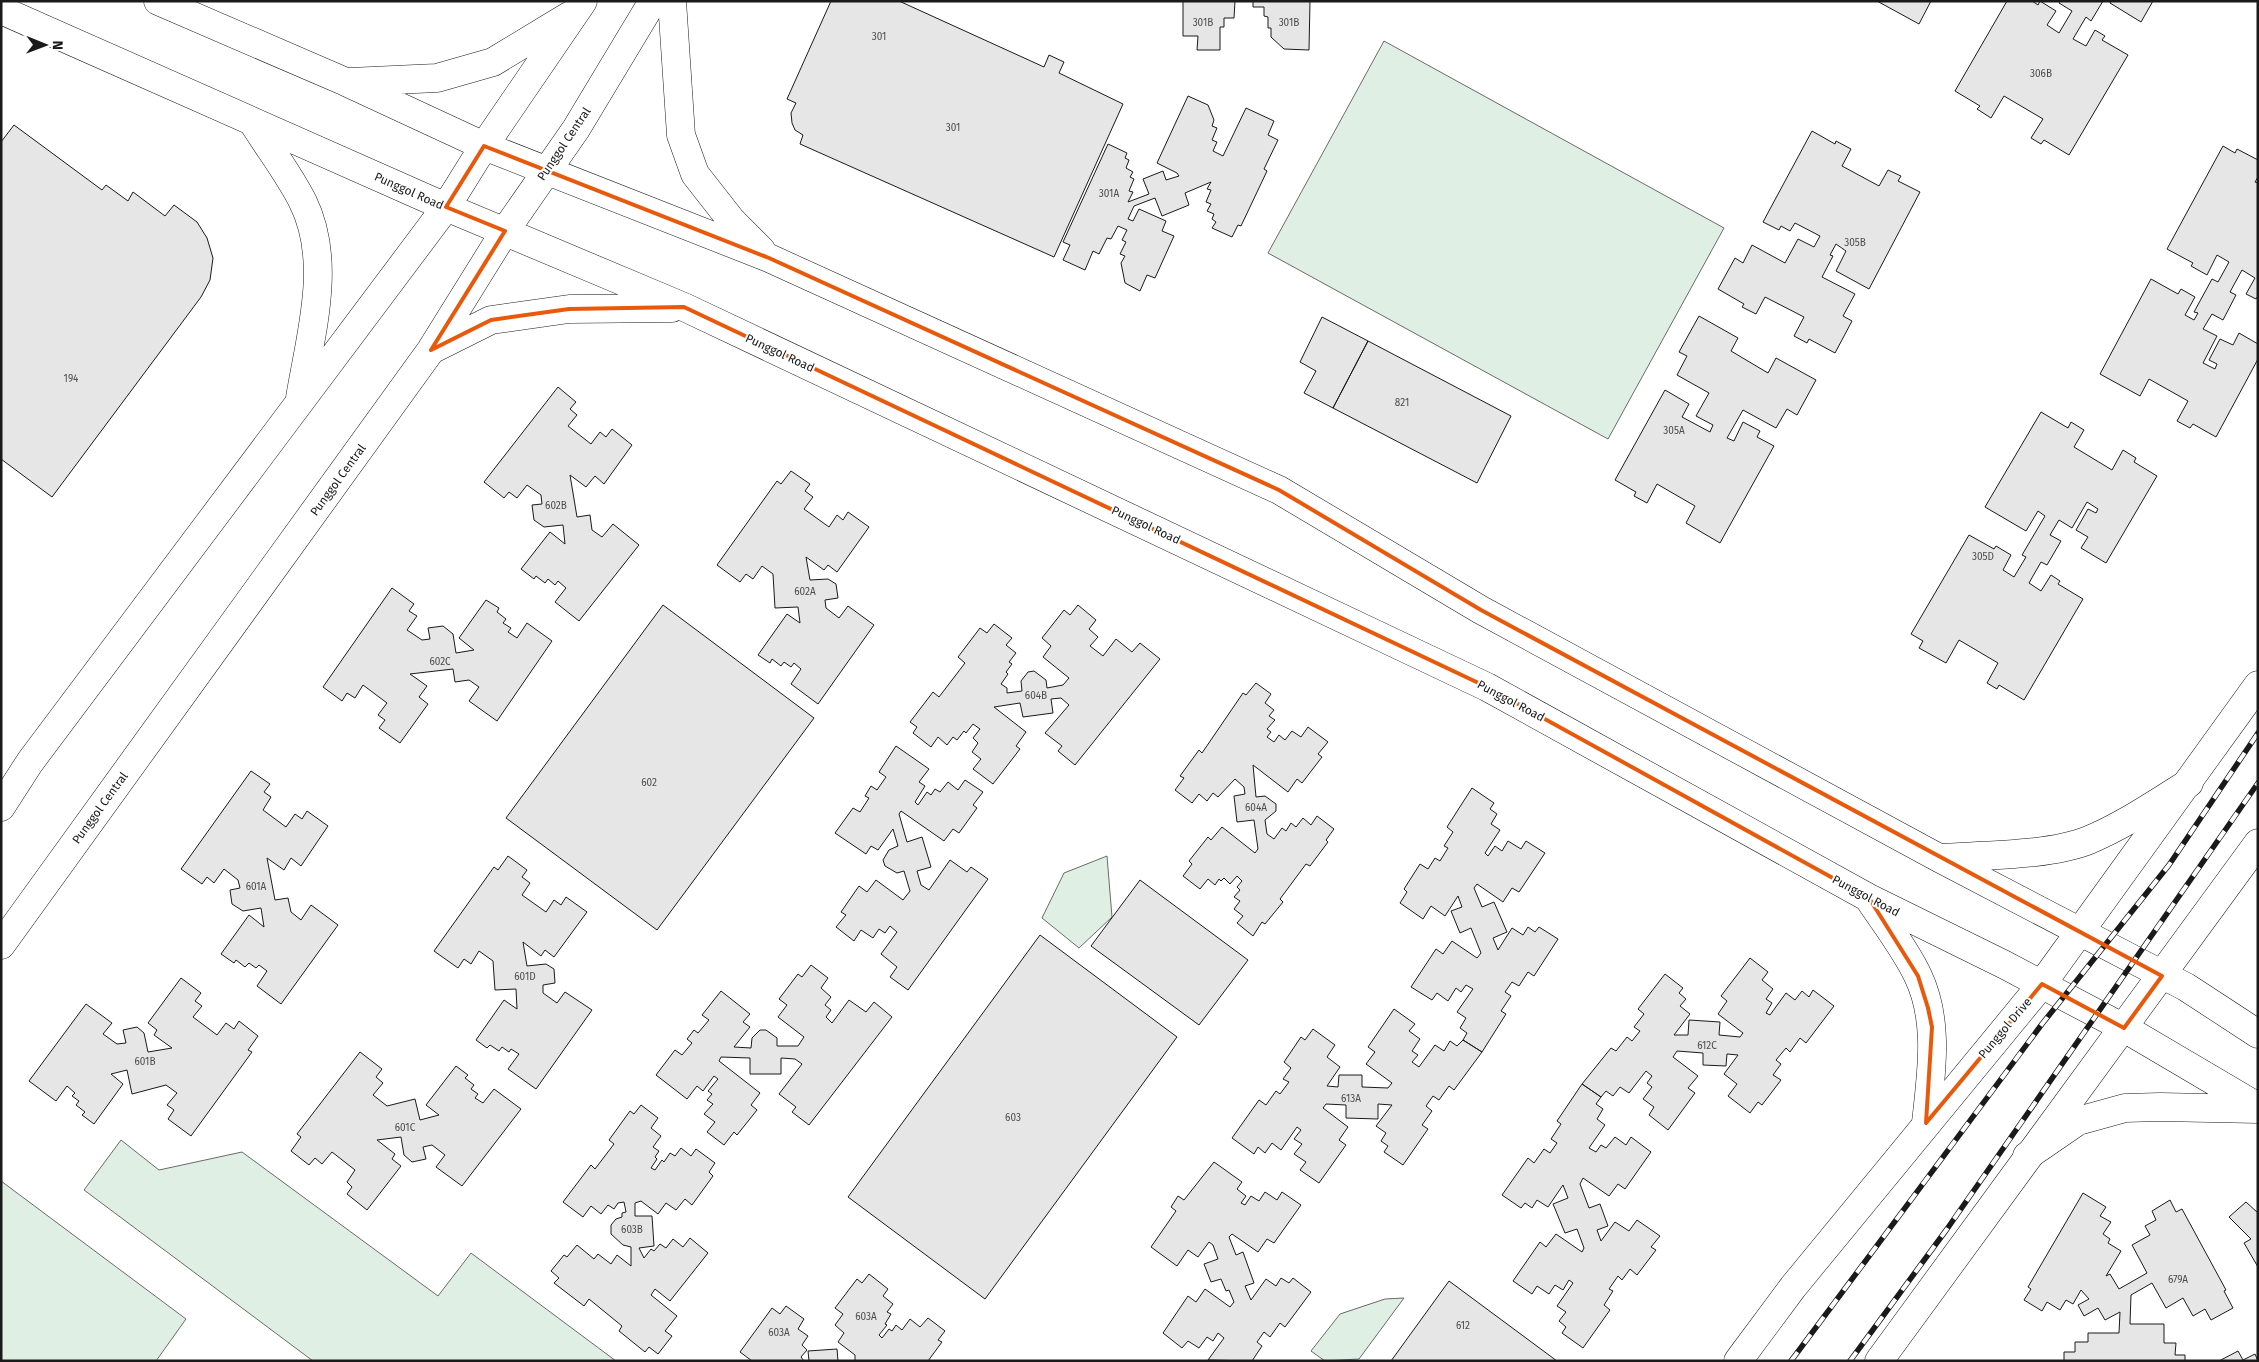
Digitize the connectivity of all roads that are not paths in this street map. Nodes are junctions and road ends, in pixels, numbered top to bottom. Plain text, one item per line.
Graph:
1 (158, 1) edge
2 (654, 1) edge
3 (672, 1) edge
4 (580, 6) edge
5 (1, 10) edge
6 (346, 82) junction
7 (252, 121) junction
8 (484, 146) junction
9 (547, 170) junction
10 (446, 207) junction
11 (505, 232) junction
12 (769, 258) junction
13 (684, 307) junction
14 (431, 350) junction
15 (299, 402) junction
16 (2258, 685) edge
17 (2188, 782) junction
18 (1, 807) edge
19 (2258, 843) edge
20 (1938, 858) junction
21 (1869, 898) junction
22 (2079, 932) junction
23 (1, 945) edge
24 (2162, 976) junction
25 (2042, 984) junction
26 (2124, 1028) junction
27 (2258, 1034) edge
28 (2258, 1108) edge
29 (1926, 1123) junction
30 (2027, 1156) junction
31 (1738, 1361) edge
32 (1879, 1361) edge

1 - 6 main road
2 - 9 main road, Punggol Central
3 - 12 main road
4 - 6 main road
4 - 8 main road
5 - 7 main road, Punggol Road
6 - 8 main road
7 - 10 main road, Punggol Road
7 - 15 main road
8 - 9 main road
8 - 10 main road
9 - 11 main road, Punggol Central
9 - 12 main road
10 - 11 main road, Punggol Road
10 - 15 main road
11 - 13 main road, Punggol Road
11 - 14 main road, Punggol Central
12 - 20 main road
13 - 14 main road
13 - 21 main road, Punggol Road
14 - 23 main road, Punggol Central
15 - 18 main road
16 - 17 main road, Punggol Drive
17 - 20 main road
17 - 22 main road, Punggol Drive
19 - 24 main road
20 - 22 main road
21 - 25 main road, Punggol Road
21 - 29 main road
22 - 24 main road
22 - 25 main road, Punggol Drive
24 - 26 main road
24 - 27 main road
25 - 26 main road, Punggol Road
25 - 29 main road, Punggol Drive
26 - 28 main road, Punggol Road
26 - 30 main road
28 - 30 main road
29 - 31 main road, Punggol Drive
30 - 32 main road

